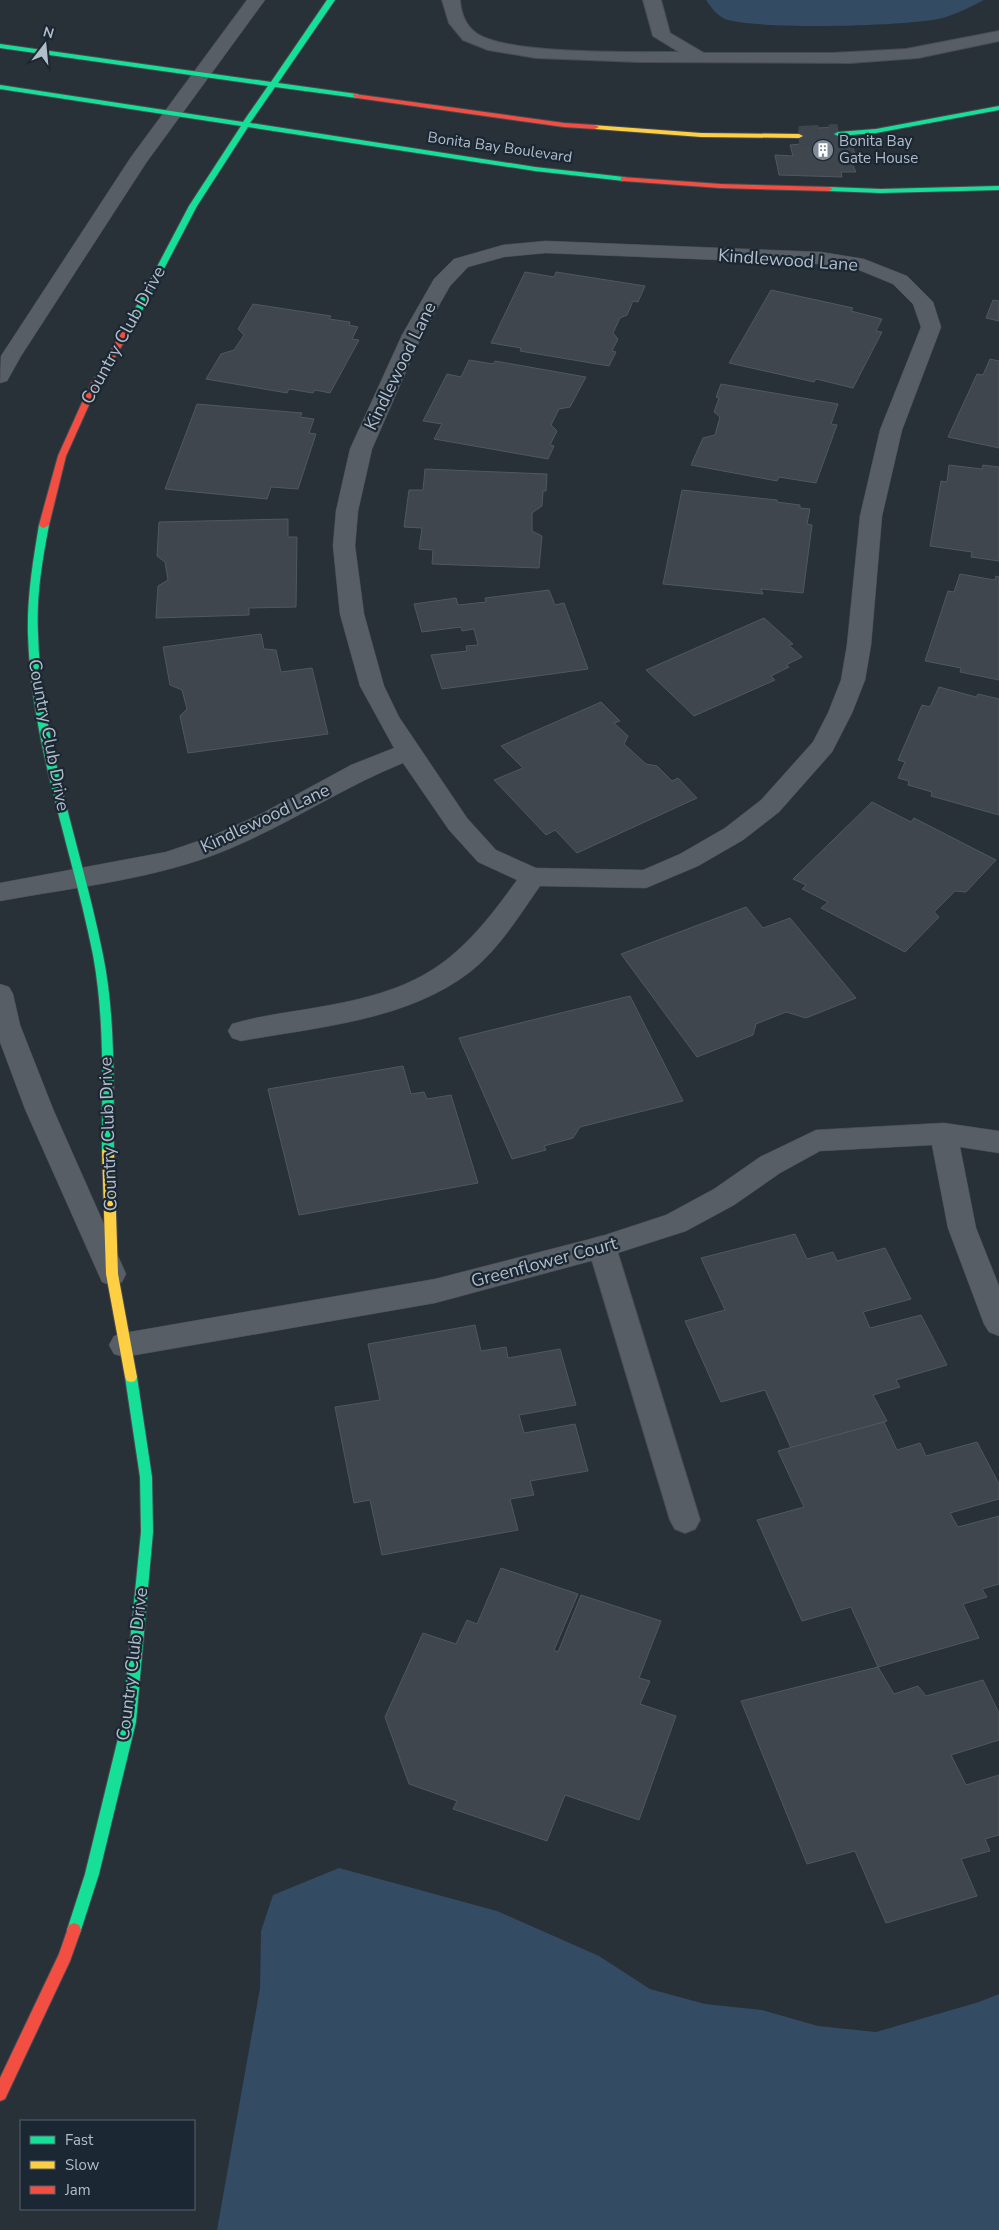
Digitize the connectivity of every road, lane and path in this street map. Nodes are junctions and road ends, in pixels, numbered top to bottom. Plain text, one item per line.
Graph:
1 (256, 0) edge
2 (331, 0) edge
3 (450, 0) edge
4 (652, 0) edge
5 (999, 36) edge
6 (0, 46) edge
7 (701, 58) junction
8 (204, 73) junction
9 (276, 84) junction
10 (0, 87) edge
11 (999, 108) edge
12 (174, 113) junction
13 (247, 125) junction
14 (838, 134) tunnel mouth
15 (799, 136) tunnel mouth
16 (999, 188) edge
17 (0, 377) edge
18 (408, 752) junction
19 (79, 876) junction
20 (533, 877) junction
21 (0, 892) edge
22 (0, 994) edge
23 (241, 1031) dead end
24 (944, 1134) junction
25 (999, 1142) edge
26 (602, 1247) junction
27 (112, 1274) junction
28 (999, 1324) edge
29 (124, 1345) junction
30 (685, 1520) dead end
31 (0, 2094) edge

1 - 8 street
2 - 9 street, Country Club Drive
3 - 7 lane
4 - 7 lane
5 - 7 lane
6 - 8 street, Bonita Bay Boulevard
8 - 9 street, Bonita Bay Boulevard
8 - 12 street
9 - 13 street, Country Club Drive
9 - 15 street, Bonita Bay Boulevard
10 - 12 street, Bonita Bay Boulevard
11 - 14 street
12 - 13 street, Bonita Bay Boulevard
12 - 17 street
13 - 16 street, Bonita Bay Boulevard
13 - 19 street, Country Club Drive
18 - 19 street, Kindlewood Lane
18 - 20 street, Kindlewood Lane
18 - 20 street, Kindlewood Lane
19 - 21 street, Kindlewood Lane
19 - 27 street, Country Club Drive
20 - 23 street
22 - 27 street, Country Club Drive
24 - 25 street, Greenflower Court
24 - 26 street, Greenflower Court
24 - 28 street
26 - 29 street, Greenflower Court
26 - 30 lane
27 - 29 street, Country Club Drive
29 - 31 street, Country Club Drive

